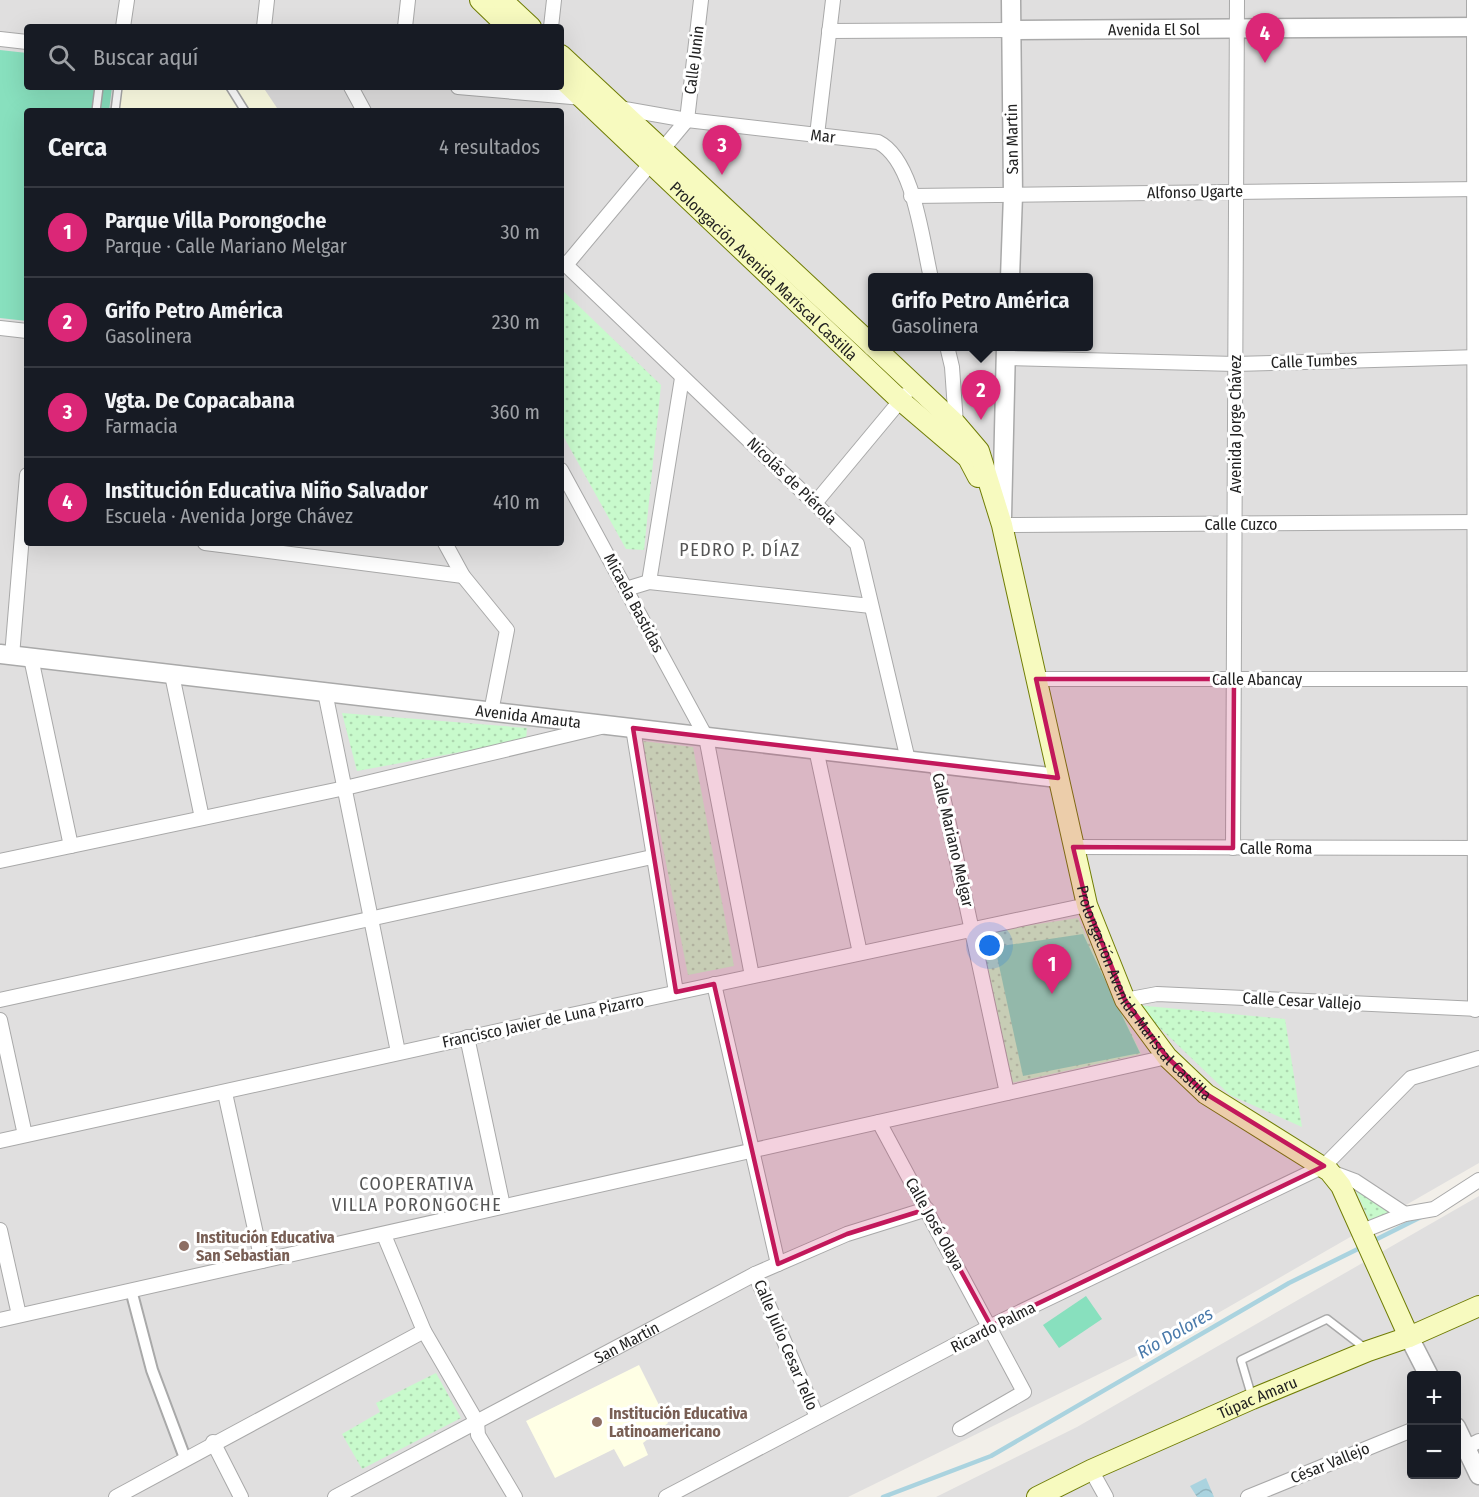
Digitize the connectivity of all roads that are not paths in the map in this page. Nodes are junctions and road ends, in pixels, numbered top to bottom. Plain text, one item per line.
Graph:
1 (127, 0) edge
2 (267, 0) edge
3 (408, 0) edge
4 (480, 0) edge
5 (502, 0) edge
6 (554, 0) edge
7 (701, 0) edge
8 (832, 0) edge
9 (1011, 0) edge
10 (1237, 0) edge
11 (1474, 0) edge
12 (123, 24) edge
13 (264, 24) edge
14 (405, 24) edge
15 (505, 24) edge
16 (528, 24) edge
17 (551, 24) edge
18 (1477, 27) edge
19 (1237, 29) junction
20 (1010, 30) junction
21 (829, 31) junction
22 (0, 39) edge
23 (24, 42) edge
24 (564, 58) edge
25 (564, 81) edge
26 (99, 90) edge
27 (118, 90) edge
28 (232, 90) edge
29 (353, 90) edge
30 (492, 90) edge
31 (582, 98) junction
32 (96, 108) edge
33 (115, 108) edge
34 (243, 108) edge
35 (362, 108) edge
36 (619, 108) junction
37 (687, 120) junction
38 (817, 135) junction
39 (657, 157) junction
40 (1477, 189) edge
41 (1236, 190) junction
42 (1014, 195) junction
43 (911, 196) junction
44 (564, 262) edge
45 (564, 264) edge
46 (930, 273) edge
47 (1010, 273) edge
48 (0, 328) edge
49 (24, 331) edge
50 (868, 342) edge
51 (878, 351) edge
52 (948, 351) edge
53 (1006, 352) edge
54 (1477, 357) edge
55 (1236, 364) junction
56 (682, 378) junction
57 (914, 385) junction
58 (900, 400) junction
59 (959, 423) junction
60 (564, 475) edge
61 (816, 502) junction
62 (1477, 522) edge
63 (1235, 524) junction
64 (1002, 525) junction
65 (24, 527) edge
66 (250, 546) edge
67 (447, 546) edge
68 (295, 549) edge
69 (463, 576) junction
70 (649, 582) junction
71 (626, 589) junction
72 (872, 606) junction
73 (6, 655) edge
74 (31, 658) junction
75 (172, 675) junction
76 (1036, 679) junction
77 (1234, 679) junction
78 (1477, 679) edge
79 (325, 692) junction
80 (491, 712) junction
81 (608, 726) junction
82 (633, 728) junction
83 (706, 737) junction
84 (816, 749) junction
85 (908, 760) junction
86 (936, 764) junction
87 (1058, 778) junction
88 (345, 788) junction
89 (202, 818) junction
90 (71, 846) junction
91 (1073, 847) junction
92 (1233, 848) junction
93 (1477, 848) edge
94 (652, 857) junction
95 (0, 861) edge
96 (1087, 905) junction
97 (370, 919) junction
98 (973, 929) junction
99 (860, 953) junction
100 (752, 976) junction
101 (714, 984) junction
102 (676, 993) junction
103 (0, 1000) edge
104 (1125, 1000) junction
105 (1477, 1009) edge
106 (0, 1020) edge
107 (467, 1037) junction
108 (398, 1052) junction
109 (1167, 1058) junction
110 (1479, 1058) edge
111 (225, 1093) junction
112 (1007, 1093) junction
113 (879, 1122) junction
114 (25, 1136) junction
115 (0, 1141) edge
116 (751, 1150) junction
117 (1326, 1168) junction
118 (1479, 1180) edge
119 (503, 1206) junction
120 (927, 1209) junction
121 (1405, 1214) junction
122 (0, 1230) edge
123 (384, 1235) junction
124 (1362, 1236) junction
125 (262, 1261) junction
126 (778, 1264) junction
127 (755, 1274) junction
128 (131, 1290) junction
129 (1479, 1306) edge
130 (19, 1316) junction
131 (0, 1320) edge
132 (991, 1326) junction
133 (424, 1332) junction
134 (1409, 1337) junction
135 (1368, 1351) junction
136 (1426, 1371) edge
137 (1252, 1399) junction
138 (817, 1417) junction
139 (477, 1422) junction
140 (960, 1429) dead end
141 (1407, 1432) edge
142 (1461, 1432) edge
143 (213, 1442) junction
144 (1473, 1444) edge
145 (185, 1458) junction
146 (1091, 1470) junction
147 (1479, 1475) edge
148 (116, 1497) edge
149 (241, 1497) edge
150 (335, 1497) edge
151 (515, 1497) edge
152 (666, 1497) edge
153 (1037, 1497) edge
154 (1106, 1497) edge
155 (1248, 1497) edge

1 - 12 street
2 - 13 street
3 - 14 street
4 - 15 main road
5 - 16 main road
6 - 17 street
7 - 37 street, Calle Junin
8 - 21 street
9 - 20 street, San Martin
10 - 19 street, Avenida Jorge Chávez
11 - 18 street
18 - 19 street, Avenida El Sol
18 - 40 street
19 - 20 street, Avenida El Sol
19 - 41 street, Avenida Jorge Chávez
20 - 21 street, Avenida El Sol
20 - 42 street, San Martin
21 - 38 street
22 - 23 street
24 - 36 main road, Prolongación Avenida Mariscal Castilla
25 - 31 main road, Prolongación Avenida Mariscal Castilla
26 - 32 lane
27 - 33 lane
28 - 34 lane
29 - 35 street
30 - 31 street
31 - 36 street
31 - 39 main road, Prolongación Avenida Mariscal Castilla
36 - 37 street, Mar
36 - 39 main road, Prolongación Avenida Mariscal Castilla
37 - 38 street, Mar
37 - 39 street
38 - 43 street, Mar
39 - 44 street
39 - 50 main road, Prolongación Avenida Mariscal Castilla
39 - 58 main road, Prolongación Avenida Mariscal Castilla
40 - 41 street, Alfonso Ugarte
40 - 54 street
41 - 42 street, Alfonso Ugarte
41 - 55 street, Avenida Jorge Chávez
42 - 43 street, Alfonso Ugarte
42 - 47 street, San Martin
43 - 46 street, Mar
45 - 56 street, Nicolás de Piérola
48 - 49 street
51 - 57 main road, Prolongación Avenida Mariscal Castilla
52 - 59 street
53 - 55 street, Calle Tumbes
53 - 64 street
54 - 55 street, Calle Tumbes
54 - 62 street
55 - 63 street, Avenida Jorge Chávez
56 - 61 street, Nicolás de Piérola
56 - 70 street
57 - 58 street
57 - 59 main road, Prolongación Avenida Mariscal Castilla
58 - 61 street
58 - 64 main road, Prolongación Avenida Mariscal Castilla
59 - 64 main road, Prolongación Avenida Mariscal Castilla
60 - 71 street, Micaela Bastidas
61 - 72 street, Nicolás de Piérola
62 - 63 street, Calle Cuzco
62 - 78 street
63 - 64 street, Calle Cuzco
63 - 77 street, Avenida Jorge Chávez
64 - 76 main road, Prolongación Avenida Mariscal Castilla
65 - 73 street
66 - 68 street
67 - 69 street
68 - 69 street
69 - 80 street
70 - 71 street
70 - 72 street
71 - 83 street, Micaela Bastidas
72 - 85 street, Nicolás de Piérola
73 - 74 street, Avenida Amauta
74 - 75 street, Avenida Amauta
74 - 90 street
75 - 79 street, Avenida Amauta
75 - 89 street
76 - 77 street, Calle Abancay
76 - 87 main road, Prolongación Avenida Mariscal Castilla
77 - 78 street, Calle Abancay
77 - 92 street, Avenida Jorge Chávez
78 - 93 street
79 - 80 street, Avenida Amauta
79 - 88 street
80 - 81 street, Avenida Amauta
81 - 82 street, Avenida Amauta
81 - 88 street
82 - 83 street, Avenida Amauta
82 - 94 street
83 - 84 street, Avenida Amauta
83 - 100 street, Micaela Bastidas
84 - 85 street, Avenida Amauta
84 - 99 street
85 - 86 street, Avenida Amauta
86 - 87 street, Avenida Amauta
86 - 98 street, Calle Mariano Melgar
87 - 91 main road, Prolongación Avenida Mariscal Castilla
88 - 89 street
88 - 97 street
89 - 90 street
90 - 95 street
91 - 92 street, Calle Roma
91 - 96 main road, Prolongación Avenida Mariscal Castilla
92 - 93 street, Calle Roma
93 - 105 street
94 - 97 street
94 - 102 street
96 - 98 street, Francisco Javier de Luna Pizarro
96 - 104 main road, Prolongación Avenida Mariscal Castilla
97 - 103 street
97 - 108 street
98 - 99 street, Francisco Javier de Luna Pizarro
98 - 112 street, Calle Mariano Melgar
99 - 100 street, Francisco Javier de Luna Pizarro
100 - 101 street, Francisco Javier de Luna Pizarro
101 - 102 street, Francisco Javier de Luna Pizarro
101 - 116 street
102 - 107 street, Francisco Javier de Luna Pizarro
104 - 105 street, Calle Cesar Vallejo
104 - 109 main road, Prolongación Avenida Mariscal Castilla
106 - 114 street
107 - 108 street, Francisco Javier de Luna Pizarro
107 - 119 street
108 - 111 street, Francisco Javier de Luna Pizarro
109 - 112 street
109 - 117 main road, Prolongación Avenida Mariscal Castilla
110 - 117 street, Ricardo Palma
111 - 114 street, Francisco Javier de Luna Pizarro
111 - 125 street
112 - 113 street
113 - 116 street
113 - 120 street, Calle José Olaya
114 - 115 street, Francisco Javier de Luna Pizarro
116 - 119 street
116 - 126 street
117 - 121 street
117 - 124 main road, Prolongación Avenida Mariscal Castilla
117 - 132 street, Ricardo Palma
118 - 121 street
119 - 123 street
120 - 126 street, San Martin
120 - 132 street, Calle José Olaya
121 - 124 street
122 - 130 street
123 - 125 street
123 - 133 street
124 - 134 main road, Prolongación Avenida Mariscal Castilla
125 - 128 street
126 - 127 street, San Martin
127 - 138 street, Calle Julio Cesar Tello
127 - 139 street, San Martin
128 - 130 street
128 - 145 street
129 - 134 main road, Túpac Amaru
130 - 131 street
132 - 138 street, Ricardo Palma
132 - 140 street, Calle José Olaya
133 - 139 street
133 - 143 street
134 - 135 main road, Túpac Amaru
134 - 136 street, Prolongación Avenida Mariscal Castilla
135 - 137 main road, Túpac Amaru
135 - 137 lane
137 - 146 main road, Túpac Amaru
138 - 152 street, Ricardo Palma
139 - 150 street, San Martin
139 - 151 street
141 - 155 street, César Vallejo
142 - 144 street
143 - 145 street
143 - 149 street
144 - 147 street
145 - 148 street
146 - 153 main road, Túpac Amaru
146 - 154 street

